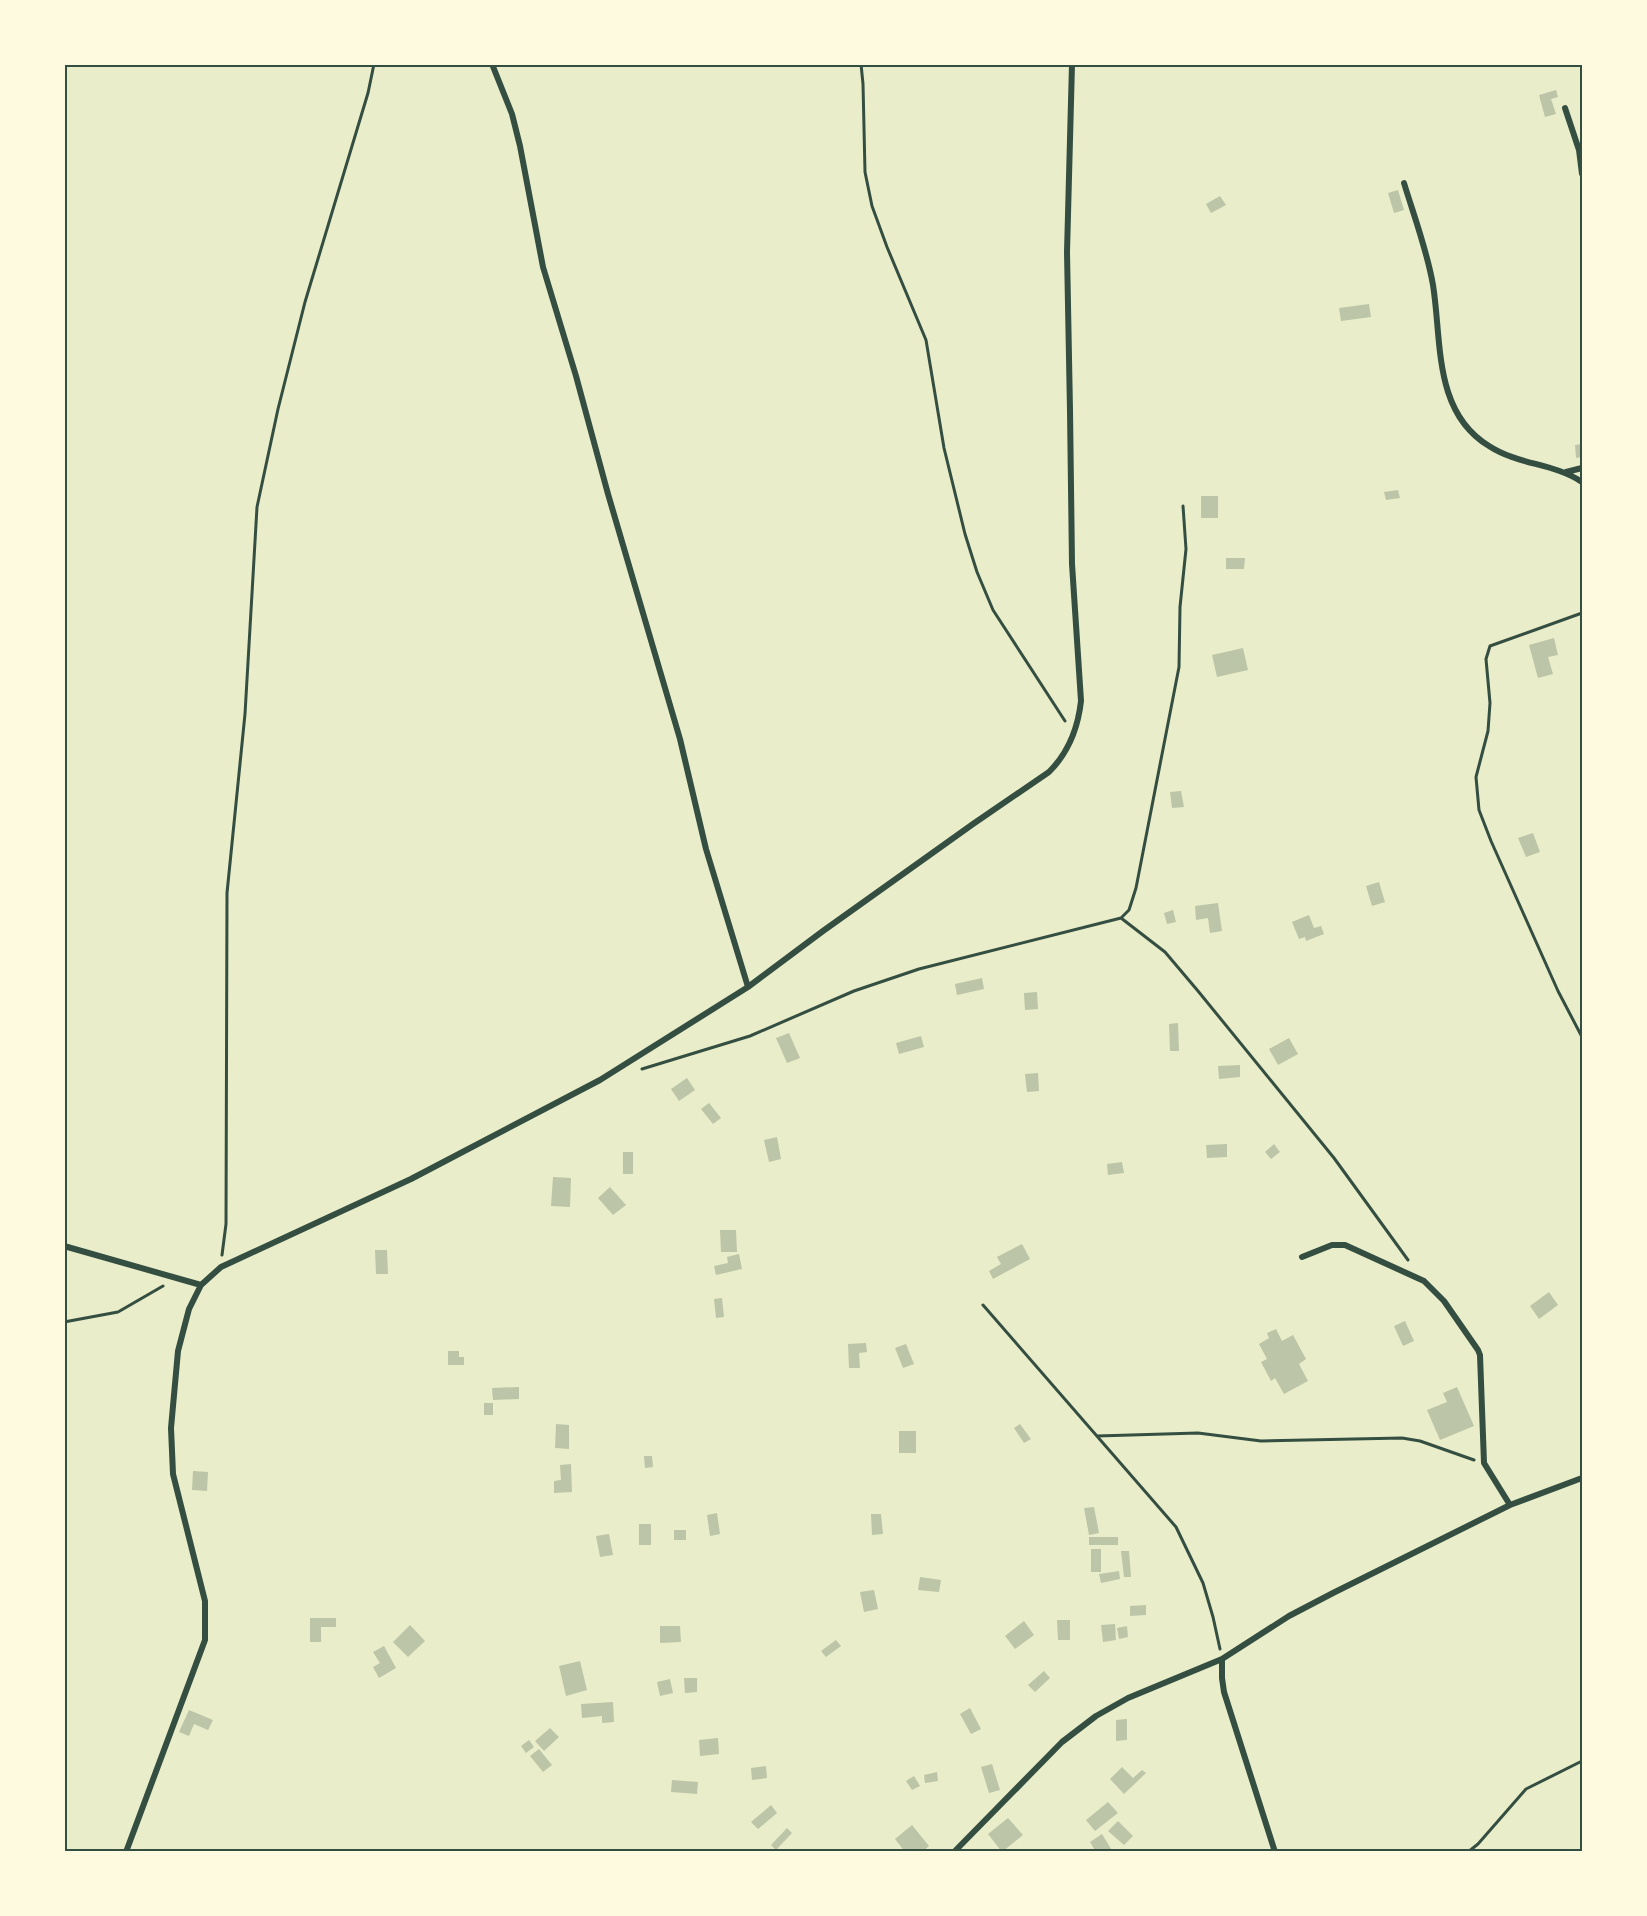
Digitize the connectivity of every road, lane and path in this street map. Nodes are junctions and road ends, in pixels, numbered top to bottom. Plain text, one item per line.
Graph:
1 (374, 64) edge
2 (492, 64) edge
3 (861, 64) edge
4 (1071, 64) edge
5 (1565, 108) dead end
6 (1582, 174) edge
7 (1404, 183) dead end
8 (1582, 468) edge
9 (1566, 472) junction
10 (1582, 482) edge
11 (1183, 506) dead end
12 (1582, 614) edge
13 (1074, 735) junction
14 (1121, 918) junction
15 (748, 987) junction
16 (1582, 1037) edge
17 (642, 1069) dead end
18 (64, 1246) edge
19 (1302, 1257) dead end
20 (1410, 1262) dead end
21 (221, 1266) junction
22 (177, 1278) junction
23 (201, 1285) junction
24 (983, 1305) dead end
25 (64, 1322) edge
26 (1097, 1436) junction
27 (1484, 1463) junction
28 (1582, 1478) edge
29 (1510, 1505) junction
30 (1222, 1659) junction
31 (1582, 1761) edge
32 (126, 1851) edge
33 (954, 1851) edge
34 (1275, 1851) edge
35 (1468, 1851) edge

1 - 21 path
2 - 15 street
3 - 13 path
4 - 13 street
5 - 6 street
7 - 9 street
8 - 9 street
9 - 10 street
11 - 14 path
12 - 16 path
13 - 15 street
14 - 17 path
14 - 20 path
15 - 21 street
18 - 22 street
19 - 27 street
21 - 23 street
22 - 23 street
22 - 25 path
23 - 32 street
24 - 26 path
26 - 27 path
26 - 30 path
27 - 29 street
28 - 29 street
29 - 30 street
30 - 33 street
30 - 34 street
31 - 35 path

